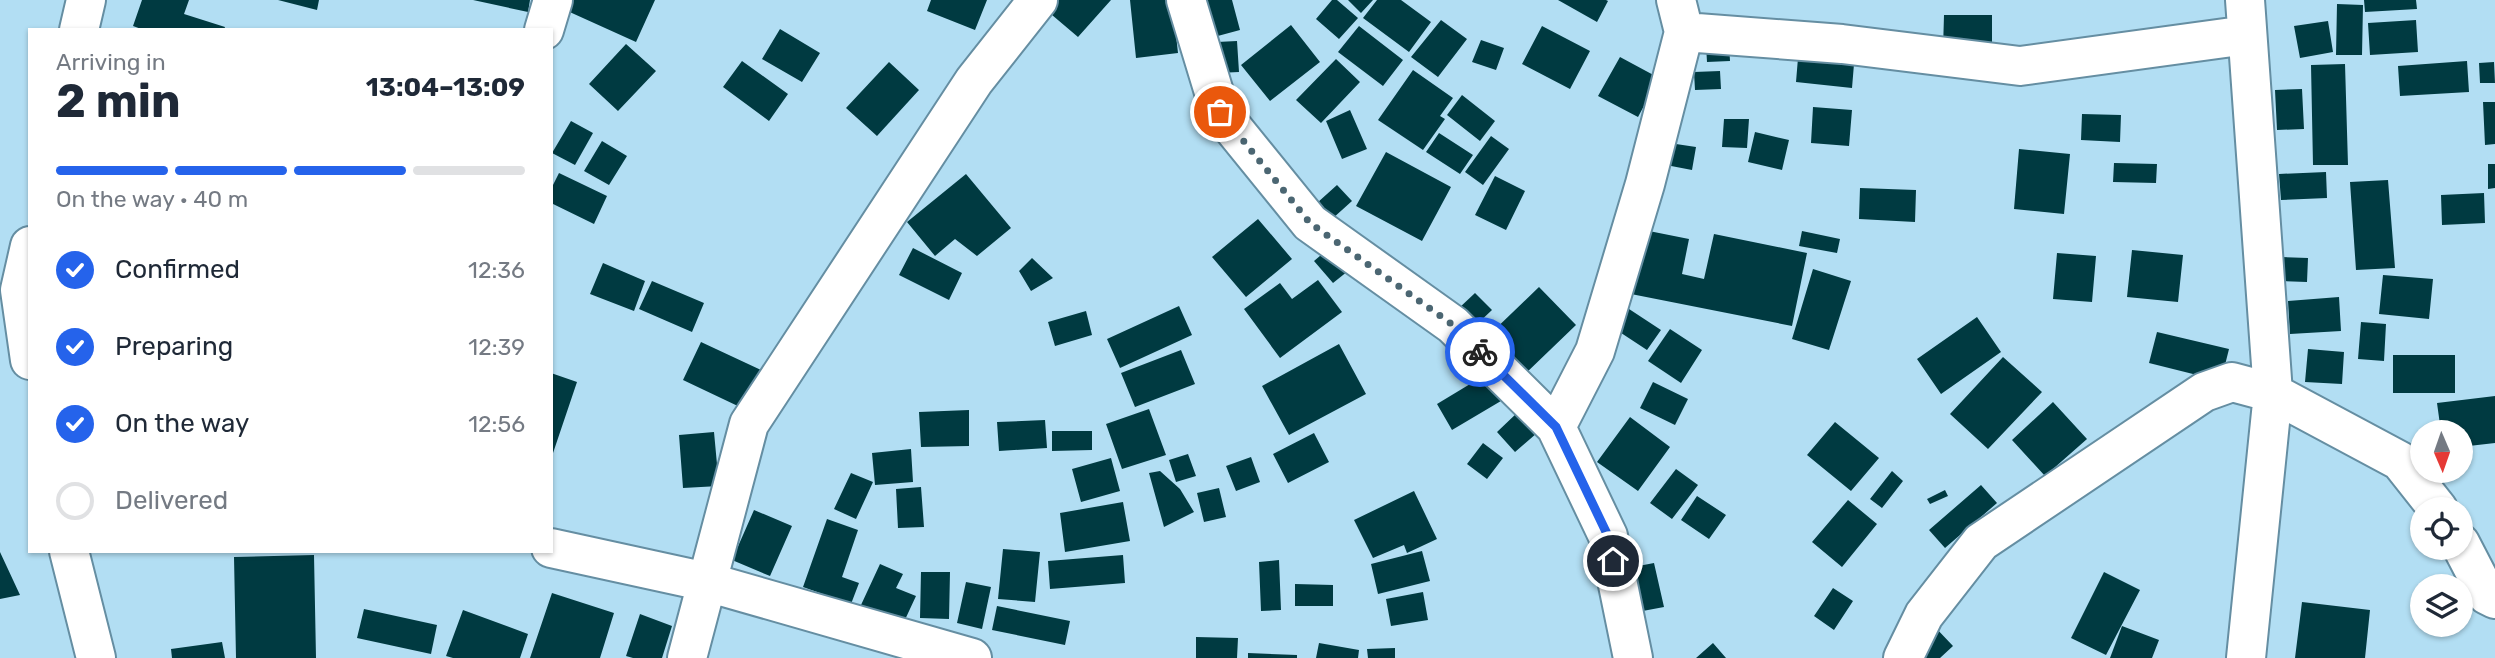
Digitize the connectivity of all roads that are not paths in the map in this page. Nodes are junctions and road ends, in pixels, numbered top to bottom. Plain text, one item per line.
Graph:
1 (86, 0) edge
2 (553, 0) edge
3 (1038, 0) edge
4 (1186, 0) edge
5 (1680, 16) edge
6 (2246, 17) edge
7 (79, 28) edge
8 (545, 28) edge
9 (0, 255) edge
10 (28, 255) edge
11 (20, 290) junction
12 (28, 346) edge
13 (2273, 393) junction
14 (1556, 427) junction
15 (2428, 497) edge
16 (553, 548) edge
17 (70, 553) edge
18 (2469, 560) edge
19 (707, 582) junction
20 (2495, 599) edge
21 (96, 658) edge
22 (687, 658) edge
23 (972, 658) edge
24 (1633, 658) edge
25 (1903, 658) edge
26 (2246, 658) edge

1 - 7 street
2 - 8 street
3 - 19 street
4 - 14 street
5 - 6 street
5 - 14 street
6 - 13 street
9 - 11 street
10 - 11 street
11 - 12 street
13 - 15 street
13 - 25 street
13 - 26 street
14 - 24 street
16 - 19 street
17 - 21 street
18 - 20 street
19 - 22 street
19 - 23 street

